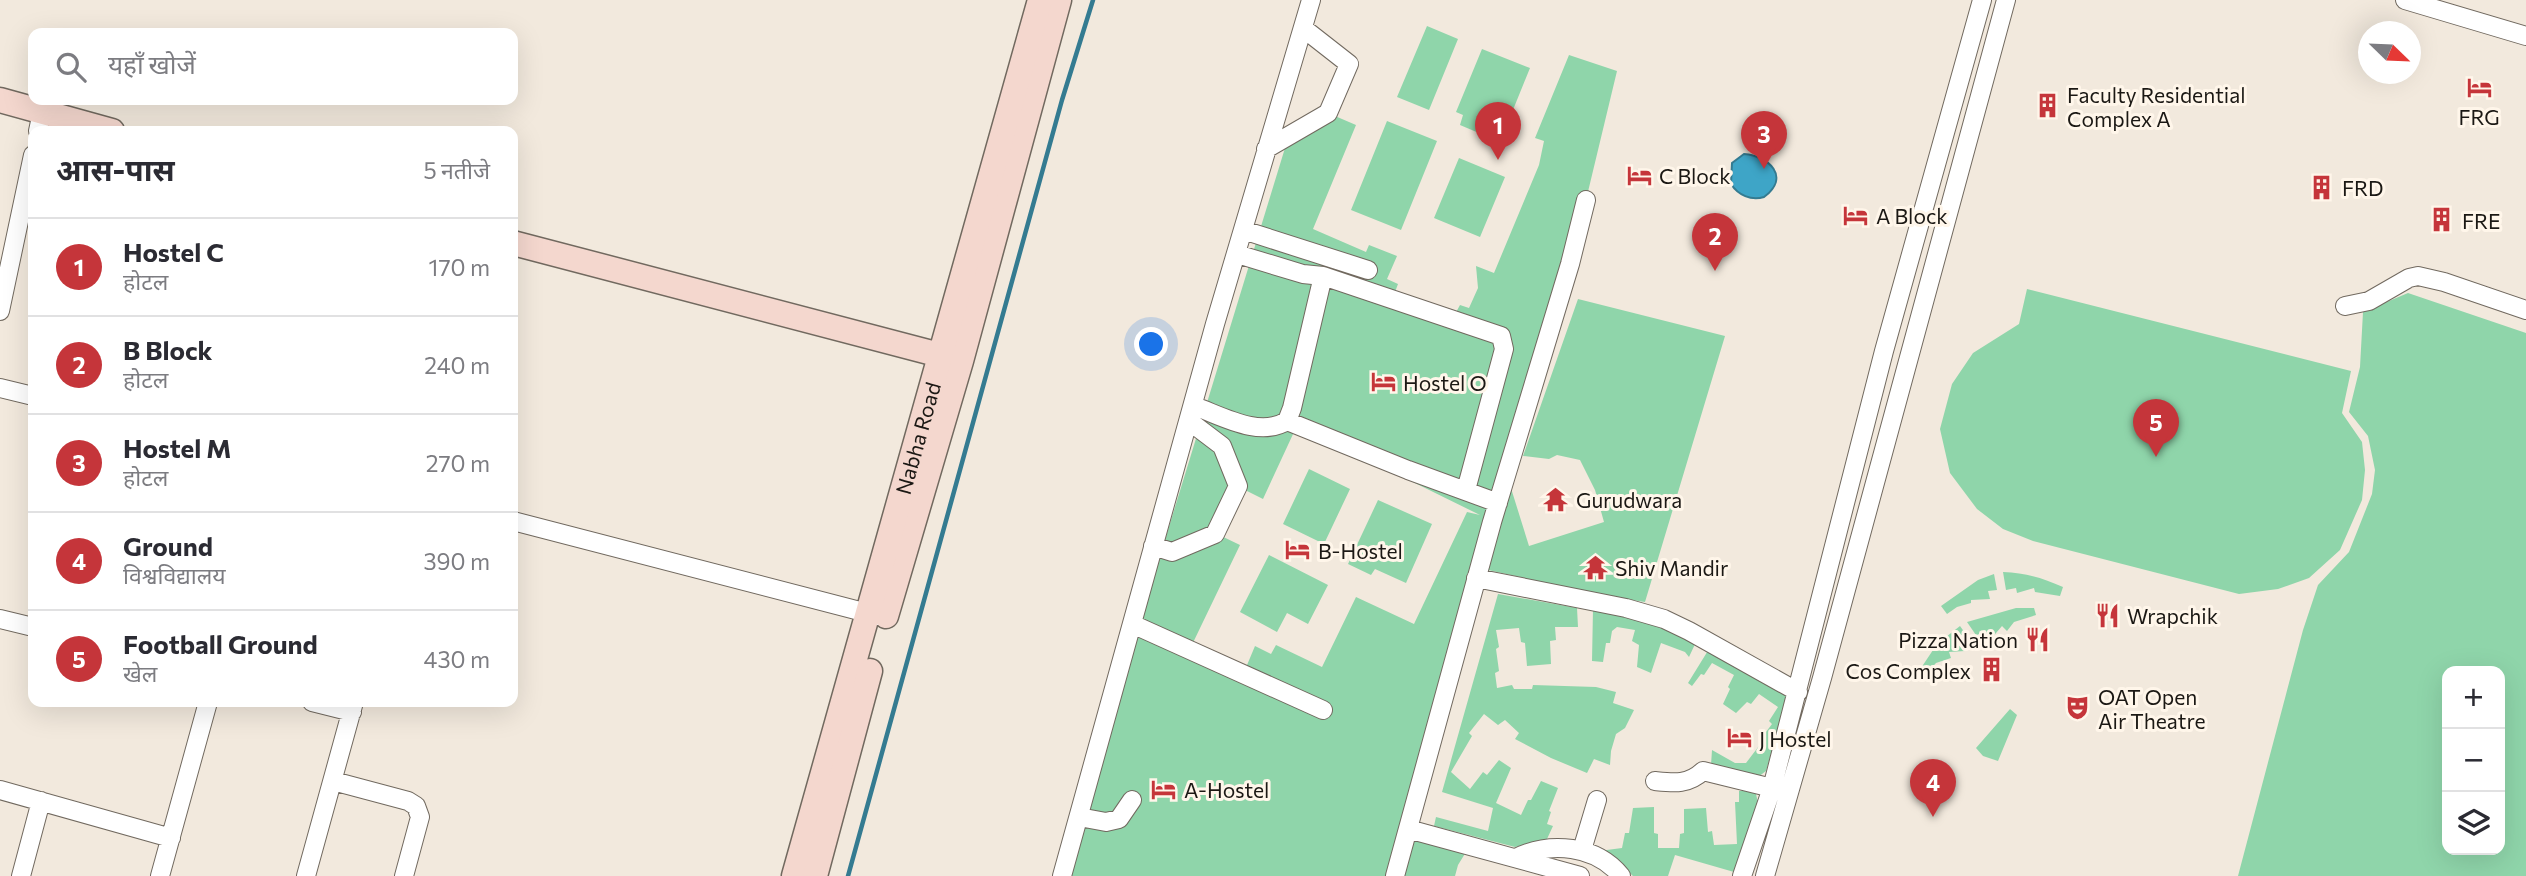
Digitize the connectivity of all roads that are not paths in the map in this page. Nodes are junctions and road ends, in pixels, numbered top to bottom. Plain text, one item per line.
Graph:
1 (1040, 0) edge
2 (1059, 0) edge
3 (1311, 0) edge
4 (1982, 0) edge
5 (2006, 0) edge
6 (2406, 0) edge
7 (1303, 28) junction
8 (2526, 36) edge
9 (0, 100) edge
10 (40, 122) edge
11 (72, 126) edge
12 (1266, 149) junction
13 (28, 179) edge
14 (1586, 200) dead end
15 (1927, 200) junction
16 (1950, 206) junction
17 (1243, 230) junction
18 (518, 244) edge
19 (1237, 254) junction
20 (1368, 270) dead end
21 (1324, 276) junction
22 (2345, 306) dead end
23 (2526, 310) edge
24 (0, 311) edge
25 (951, 359) junction
26 (0, 388) edge
27 (28, 395) edge
28 (1192, 414) junction
29 (1287, 421) junction
30 (1466, 490) junction
31 (1498, 503) junction
32 (518, 522) edge
33 (1153, 546) junction
34 (1476, 578) junction
35 (877, 616) junction
36 (0, 619) edge
37 (1132, 624) junction
38 (28, 627) edge
39 (1806, 659) junction
40 (1825, 667) junction
41 (1798, 692) junction
42 (207, 707) edge
43 (353, 707) edge
44 (1323, 710) dead end
45 (333, 781) junction
46 (1655, 781) dead end
47 (1772, 788) junction
48 (0, 790) edge
49 (1132, 800) dead end
50 (1597, 800) dead end
51 (41, 801) junction
52 (1079, 817) junction
53 (1408, 829) junction
54 (171, 838) junction
55 (1582, 850) junction
56 (1516, 858) junction
57 (21, 876) edge
58 (159, 876) edge
59 (306, 876) edge
60 (404, 876) edge
61 (794, 876) edge
62 (815, 876) edge
63 (1062, 876) edge
64 (1395, 876) edge
65 (1580, 876) edge
66 (1621, 876) edge
67 (1742, 876) edge
68 (1765, 876) edge

1 - 25 main road, Nabha Road
2 - 25 main road, Nabha Road
3 - 7 street
4 - 15 street
5 - 16 street
6 - 8 street
7 - 12 street
7 - 12 street
9 - 10 main road
10 - 11 main road
12 - 17 street
13 - 24 street
14 - 31 street
15 - 16 street
15 - 39 street
16 - 40 street
17 - 19 street
17 - 20 street
18 - 25 main road
19 - 21 street
19 - 28 street
21 - 29 street
21 - 30 street
22 - 23 street
25 - 35 main road, Nabha Road
26 - 27 street
28 - 29 street
28 - 33 street
28 - 33 street
29 - 30 street
30 - 31 street
31 - 34 street
32 - 35 street
33 - 37 street
34 - 41 street
34 - 53 street
35 - 61 main road, Nabha Road
35 - 62 main road, Nabha Road
36 - 38 street
37 - 44 street
37 - 52 street
39 - 40 street
39 - 41 street
40 - 68 street
41 - 47 street
42 - 54 street
43 - 45 street
45 - 59 street
45 - 60 street
46 - 47 street
47 - 67 street
48 - 51 street
49 - 52 street
50 - 55 street
51 - 54 street
51 - 57 street
52 - 63 street
53 - 56 street
53 - 64 street
54 - 58 street
55 - 56 street
55 - 66 street
56 - 65 street

